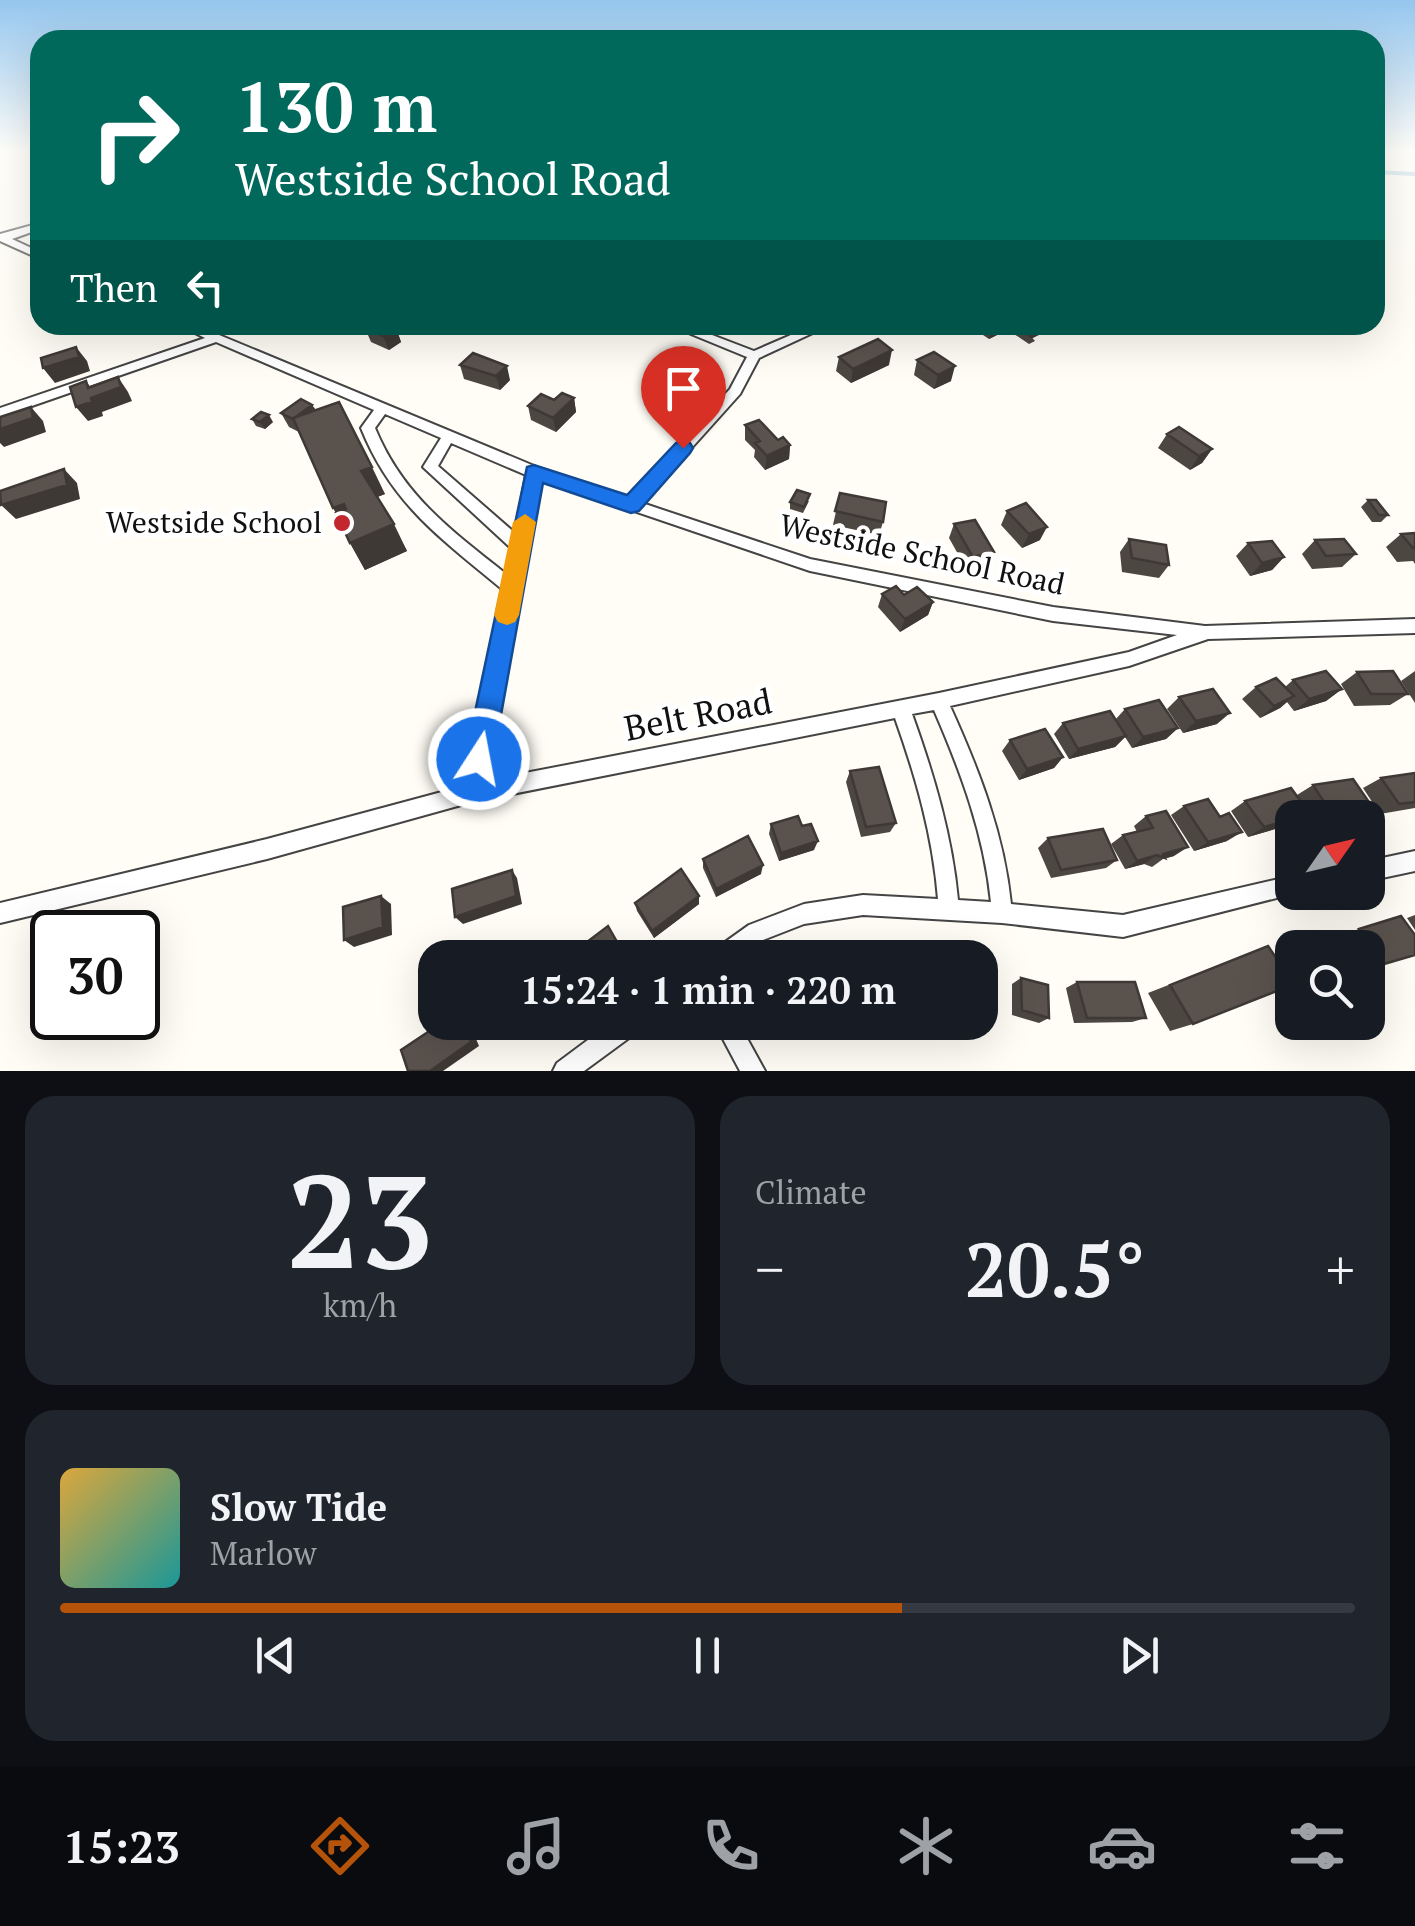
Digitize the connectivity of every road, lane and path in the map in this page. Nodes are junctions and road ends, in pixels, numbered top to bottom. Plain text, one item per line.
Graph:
1 (30, 229) edge
2 (1, 238) edge
3 (30, 251) edge
4 (206, 335) edge
5 (701, 335) edge
6 (801, 335) edge
7 (214, 339) junction
8 (754, 355) junction
9 (381, 410) junction
10 (0, 412) edge
11 (448, 437) junction
12 (534, 472) junction
13 (631, 505) junction
14 (520, 547) junction
15 (512, 588) junction
16 (1415, 626) edge
17 (1208, 632) junction
18 (939, 700) junction
19 (901, 708) junction
20 (472, 793) junction
21 (1415, 862) edge
22 (1385, 868) edge
23 (1275, 890) edge
24 (949, 910) junction
25 (0, 913) edge
26 (1002, 913) junction
27 (746, 940) edge
28 (607, 1040) edge
29 (735, 1040) edge
30 (565, 1071) edge
31 (753, 1071) edge

1 - 2 street
2 - 3 street
4 - 7 street, Westside School Road
5 - 8 street
6 - 8 street
7 - 9 street, Westside School Road
7 - 10 street
8 - 13 street
9 - 11 street, Westside School Road
9 - 15 street
11 - 12 street, Westside School Road
11 - 14 street
12 - 13 street, Westside School Road
12 - 14 street
13 - 17 street, Westside School Road
14 - 15 street
15 - 20 street
16 - 17 street, Belt Road
17 - 18 street, Belt Road
18 - 19 street, Belt Road
18 - 26 street
19 - 20 street, Belt Road
19 - 24 street
20 - 25 street, Belt Road
21 - 22 street
23 - 26 street
24 - 26 street
24 - 27 street
28 - 30 street
29 - 31 street

